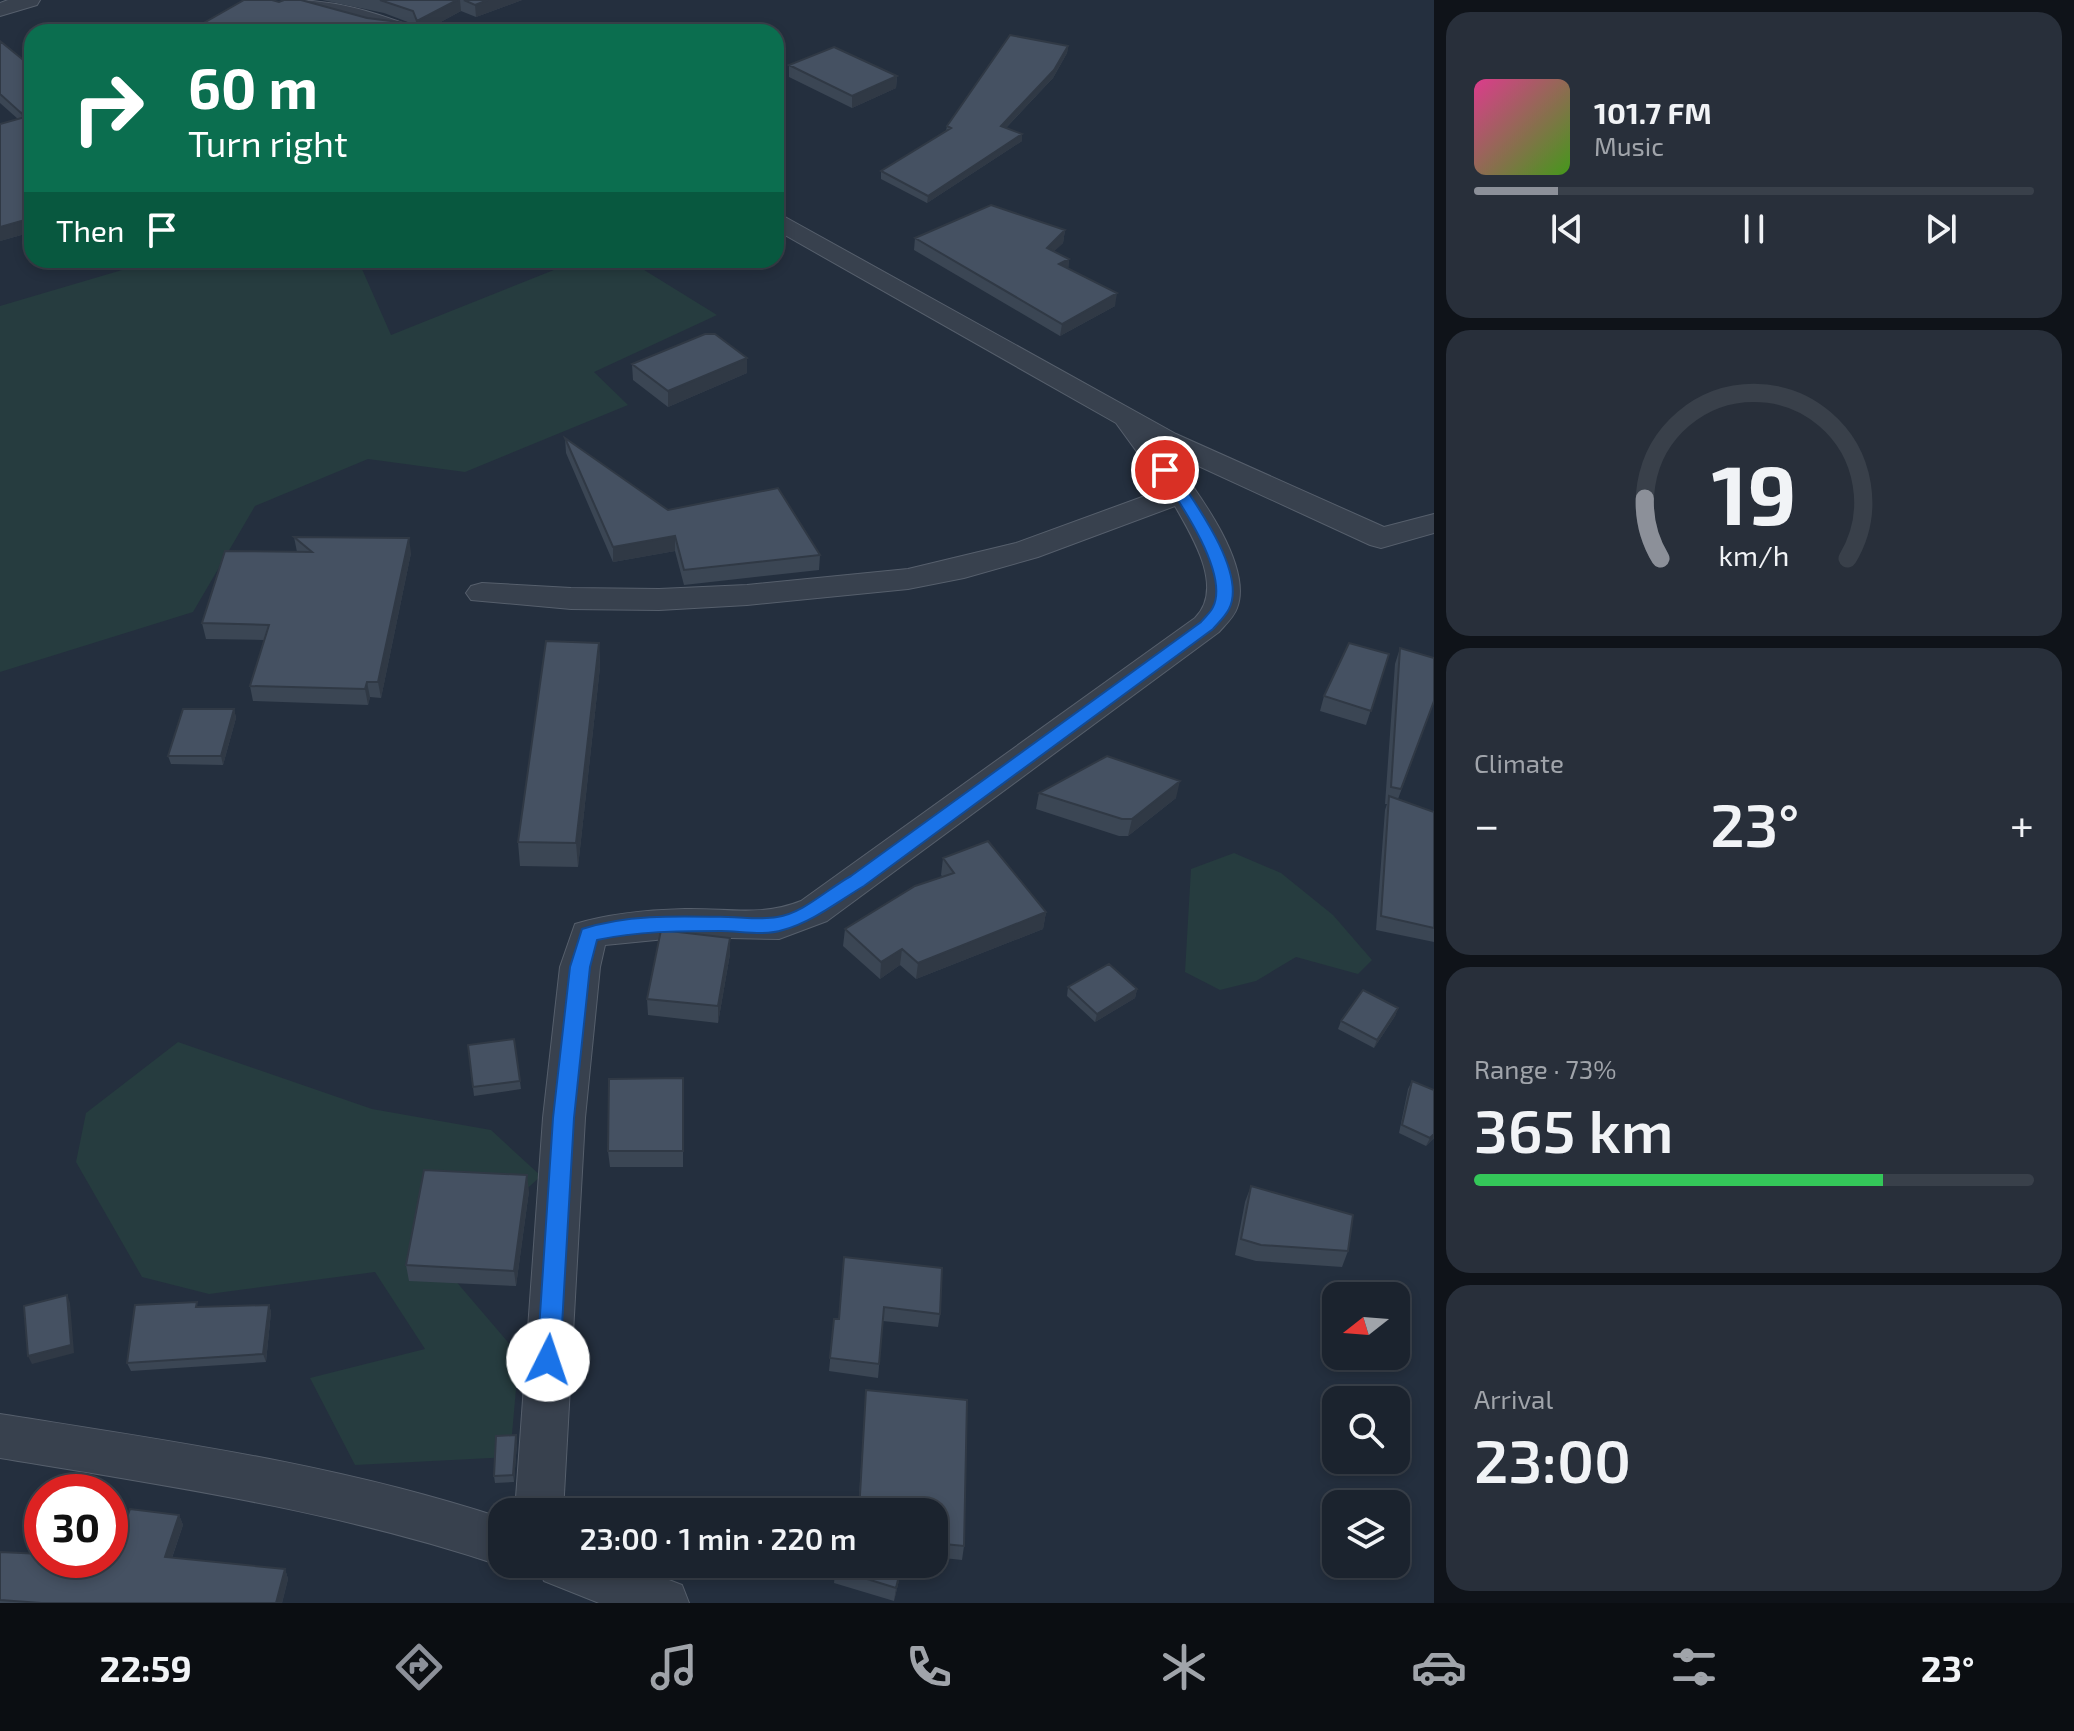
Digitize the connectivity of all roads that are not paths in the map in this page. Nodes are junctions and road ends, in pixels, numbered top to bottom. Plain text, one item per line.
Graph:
1 (29, 0) edge
2 (300, 0) edge
3 (0, 10) edge
4 (386, 24) edge
5 (784, 225) edge
6 (1127, 419) junction
7 (1181, 493) junction
8 (1434, 523) edge
9 (482, 593) dead end
10 (0, 1436) edge
11 (540, 1498) edge
12 (488, 1537) edge
13 (599, 1578) edge
14 (664, 1603) edge

1 - 3 street
2 - 4 street
5 - 6 street
6 - 7 street
6 - 8 street
7 - 9 street
7 - 11 street
10 - 12 street
13 - 14 street

